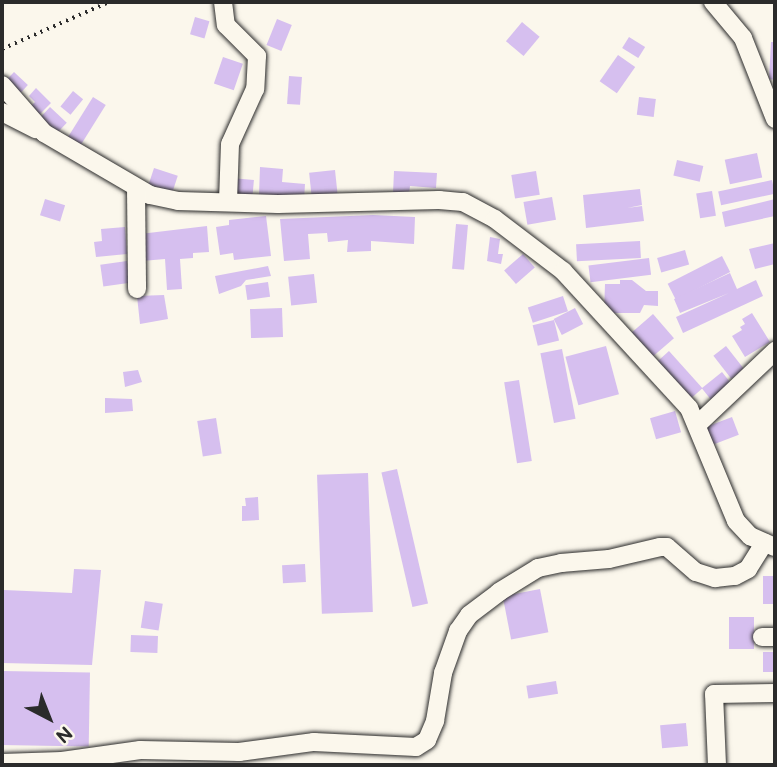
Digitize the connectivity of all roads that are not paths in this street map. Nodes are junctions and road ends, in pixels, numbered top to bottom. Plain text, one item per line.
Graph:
1 (223, 2) edge
2 (713, 2) edge
3 (2, 85) edge
4 (769, 85) edge
5 (2, 112) edge
6 (775, 119) edge
7 (44, 132) junction
8 (136, 188) junction
9 (228, 202) junction
10 (137, 289) dead end
11 (775, 351) edge
12 (697, 425) junction
13 (769, 545) edge
14 (775, 693) edge
15 (2, 763) edge
16 (717, 765) edge

1 - 9 street
2 - 4 street
3 - 7 street
4 - 6 street
5 - 7 street
7 - 8 street
8 - 9 street
8 - 10 street
9 - 12 street
11 - 12 street
12 - 13 street
13 - 15 street
14 - 16 street

